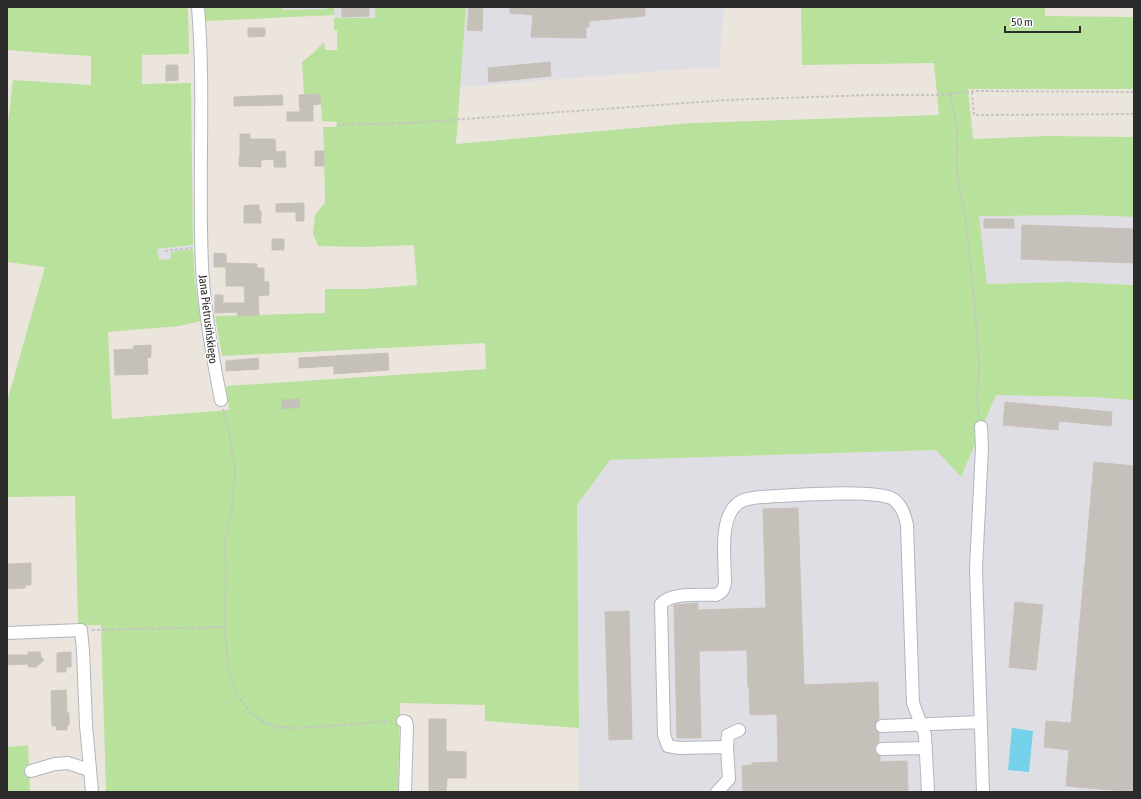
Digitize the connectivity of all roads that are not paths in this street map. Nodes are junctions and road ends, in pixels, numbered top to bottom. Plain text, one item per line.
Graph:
1 (198, 7) edge
2 (221, 400) road end
3 (981, 427) road end
4 (7, 633) edge
5 (403, 721) road end
6 (981, 722) junction
7 (922, 724) junction
8 (882, 726) dead end
9 (739, 730) dead end
10 (727, 747) junction
11 (926, 748) junction
12 (882, 749) dead end
13 (89, 770) junction
14 (31, 771) dead end
15 (92, 792) edge
16 (406, 792) edge
17 (717, 792) edge
18 (928, 792) edge
19 (983, 792) edge

1 - 2 street, Jana Pietrusińskiego
3 - 6 street
4 - 13 street
5 - 16 street
6 - 7 street
6 - 19 street
7 - 8 street
7 - 10 street
7 - 11 street
9 - 10 street
10 - 17 street
11 - 12 street
11 - 18 street
13 - 14 street
13 - 15 street

